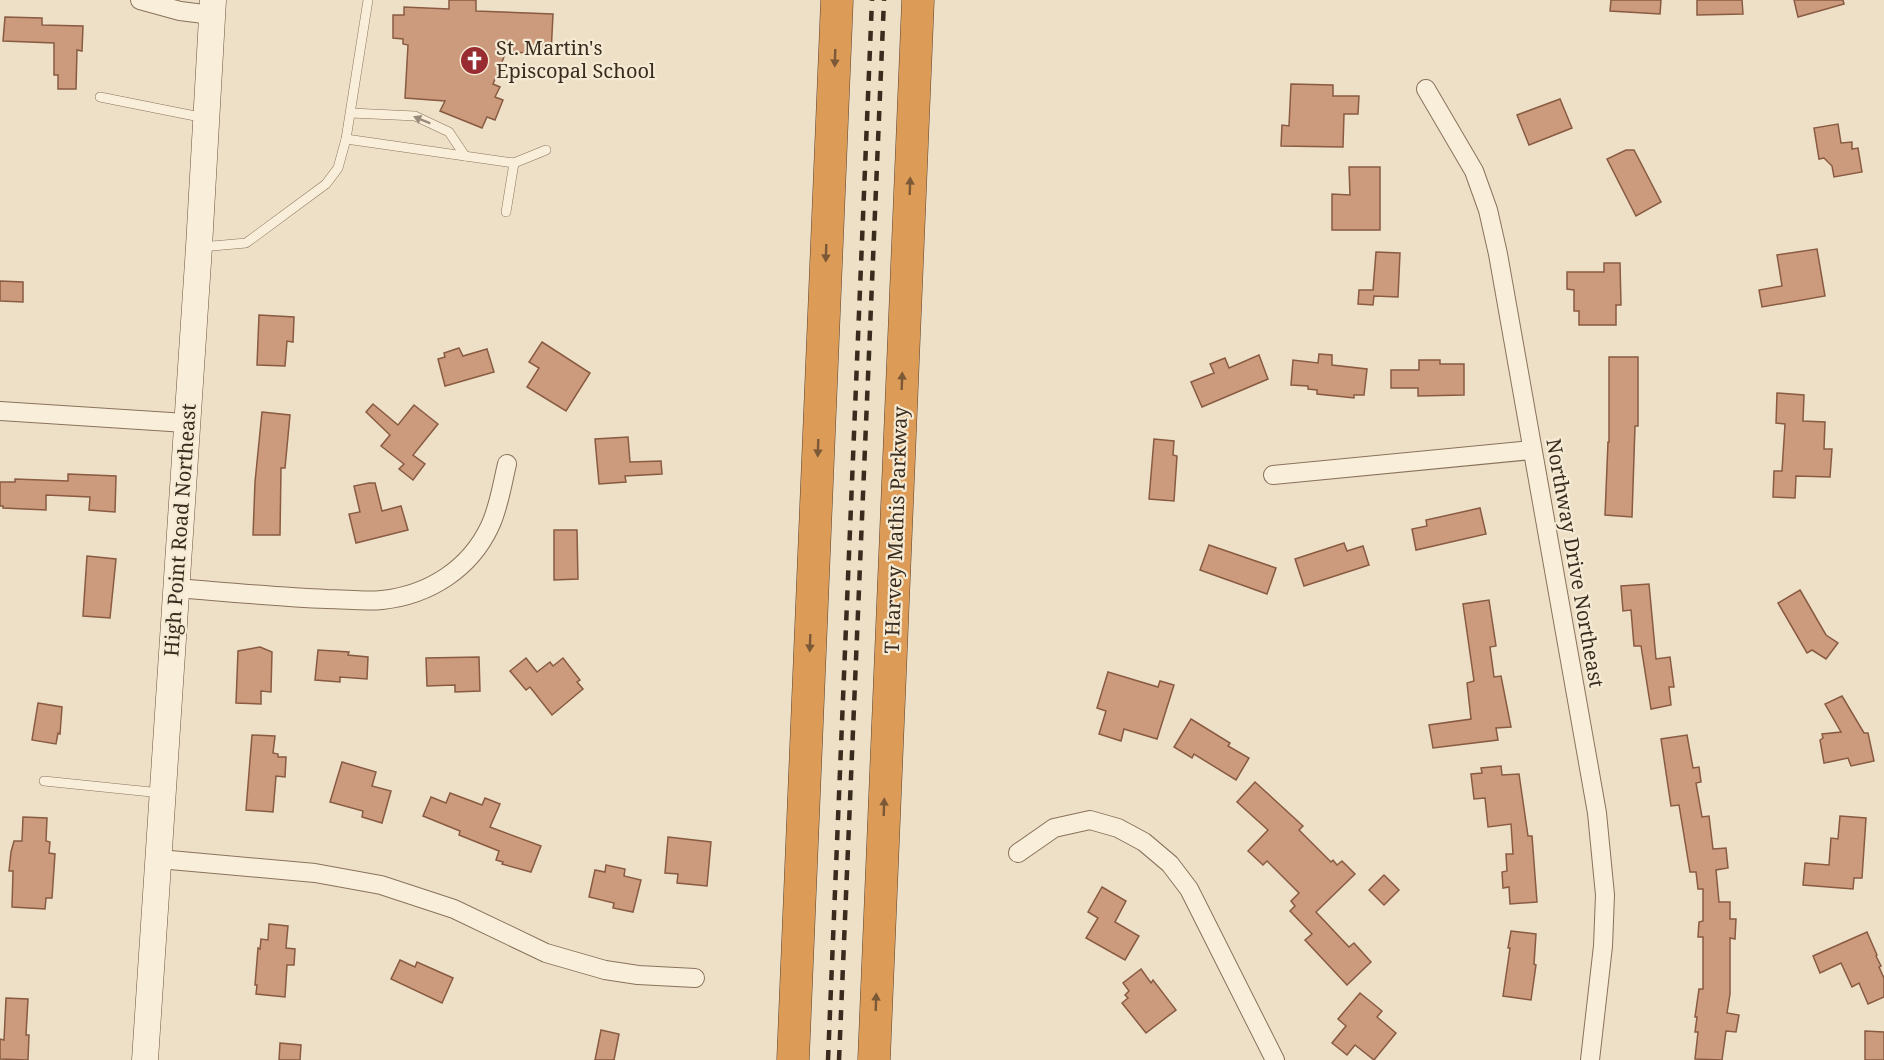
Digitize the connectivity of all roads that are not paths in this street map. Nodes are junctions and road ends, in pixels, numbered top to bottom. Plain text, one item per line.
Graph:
1 (140, 0) edge
2 (368, 0) edge
3 (837, 0) edge
4 (918, 0) edge
5 (213, 8) edge
6 (1426, 89) dead end
7 (100, 97) dead end
8 (351, 113) junction
9 (205, 118) junction
10 (346, 139) junction
11 (546, 150) dead end
12 (465, 156) junction
13 (514, 163) junction
14 (506, 212) dead end
15 (199, 248) junction
16 (0, 411) edge
17 (186, 423) junction
18 (1532, 450) junction
19 (507, 464) dead end
20 (1273, 475) dead end
21 (176, 588) junction
22 (44, 781) dead end
23 (163, 794) junction
24 (1018, 853) dead end
25 (159, 859) junction
26 (695, 978) dead end
27 (145, 1060) edge
28 (793, 1060) edge
29 (874, 1060) edge
30 (1275, 1060) edge
31 (1590, 1060) edge

1 - 5 street
2 - 8 lane
3 -> 28 highway
29 -> 4 highway, T Harvey Mathis Parkway
5 - 9 street, High Point Road Northeast
6 - 18 street, Northway Drive Northeast
7 - 9 lane
8 - 10 lane
12 -> 8 lane
9 - 15 street, High Point Road Northeast
10 - 12 lane
10 - 15 lane
11 - 13 lane
12 - 13 lane
13 - 14 lane
15 - 17 street, High Point Road Northeast
16 - 17 street
17 - 21 street, High Point Road Northeast
18 - 20 street
18 - 31 street, Northway Drive Northeast
19 - 21 street
21 - 23 street, High Point Road Northeast
22 - 23 lane
23 - 25 street, High Point Road Northeast
24 - 30 street
25 - 26 street
25 - 27 street, High Point Road Northeast

